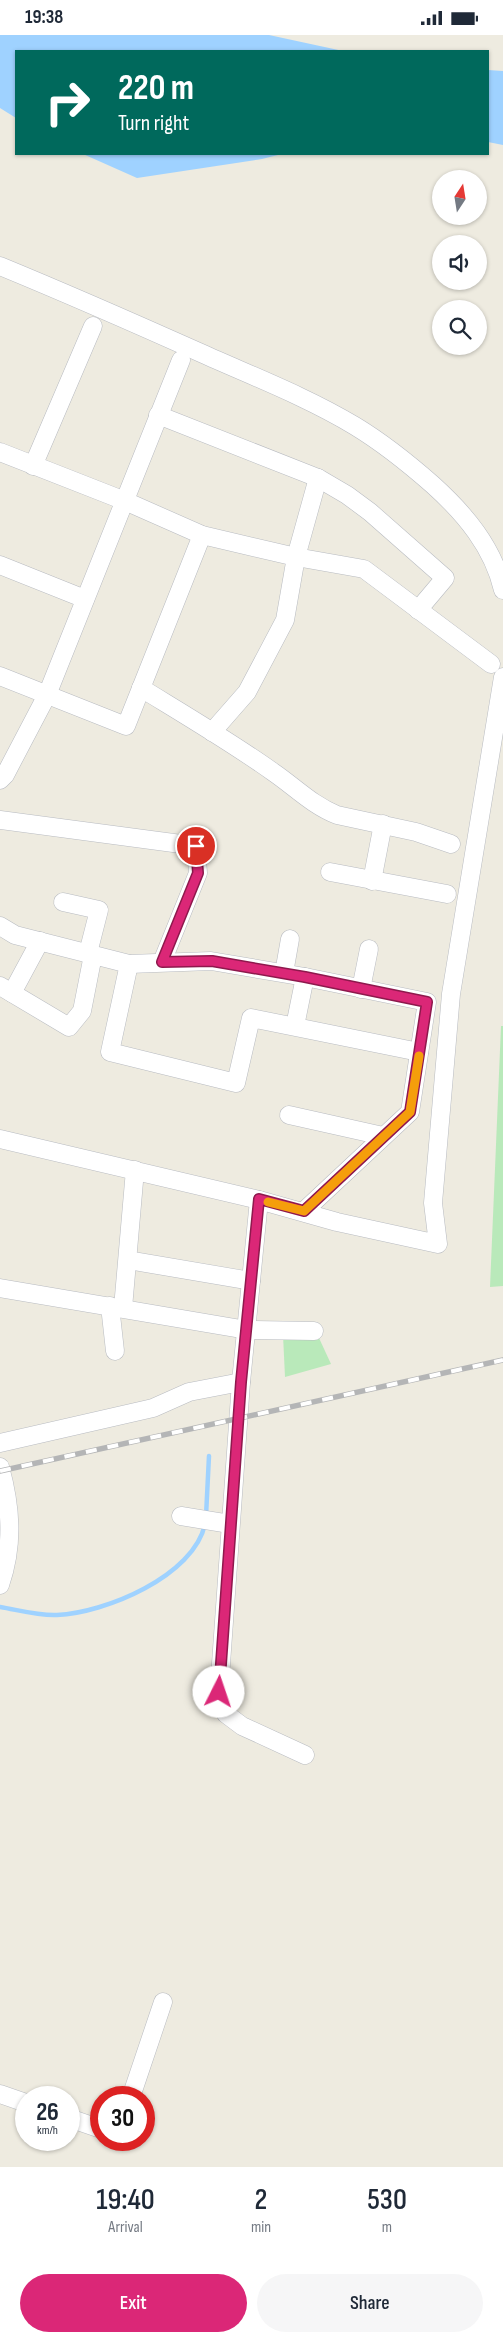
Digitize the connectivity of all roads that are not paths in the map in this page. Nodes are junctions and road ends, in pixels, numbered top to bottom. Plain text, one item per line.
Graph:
1 (0, 266) edge
2 (93, 326) dead end
3 (181, 360) dead end
4 (158, 415) junction
5 (0, 452) edge
6 (33, 466) junction
7 (318, 478) junction
8 (125, 501) junction
9 (202, 535) junction
10 (296, 557) junction
11 (0, 565) edge
12 (503, 590) edge
13 (85, 599) junction
14 (418, 610) junction
15 (497, 671) edge
16 (0, 676) edge
17 (140, 688) junction
18 (47, 695) junction
19 (212, 732) junction
20 (0, 780) edge
21 (0, 820) edge
22 (383, 824) junction
23 (451, 844) dead end
24 (330, 872) dead end
25 (372, 881) junction
26 (447, 894) dead end
27 (63, 902) dead end
28 (0, 926) edge
29 (290, 939) dead end
30 (40, 941) junction
31 (369, 949) dead end
32 (90, 954) junction
33 (162, 962) junction
34 (129, 964) junction
35 (284, 973) junction
36 (305, 977) junction
37 (6, 989) edge
38 (361, 989) junction
39 (295, 1026) junction
40 (419, 1053) junction
41 (289, 1115) dead end
42 (383, 1136) junction
43 (0, 1139) edge
44 (135, 1170) junction
45 (259, 1199) junction
46 (304, 1211) junction
47 (128, 1260) junction
48 (251, 1281) junction
49 (0, 1287) edge
50 (116, 1307) junction
51 (247, 1330) junction
52 (314, 1331) dead end
53 (115, 1351) dead end
54 (241, 1382) junction
55 (0, 1443) edge
56 (0, 1467) edge
57 (4, 1497) edge
58 (181, 1516) dead end
59 (230, 1524) junction
60 (0, 1585) edge
61 (305, 1755) dead end
62 (162, 2002) dead end
63 (134, 2086) edge
64 (0, 2094) edge
65 (15, 2099) edge

1 - 12 street
2 - 6 street
3 - 4 street
4 - 7 street
4 - 8 street
5 - 6 street
6 - 8 street
7 - 10 street
7 - 14 street
8 - 9 street
8 - 13 street
9 - 10 street
9 - 17 street
10 - 14 street
10 - 19 street
11 - 13 street
13 - 18 street
14 - 15 street
15 - 46 street
16 - 18 street
17 - 18 street
17 - 19 street
18 - 20 street
19 - 22 street
21 - 33 street
22 - 23 street
22 - 25 street
24 - 25 street
25 - 26 street
27 - 32 street
28 - 30 street
29 - 35 street
30 - 32 street
30 - 37 street
31 - 38 street
32 - 34 street
32 - 37 street
33 - 34 street
33 - 35 street
34 - 39 street
35 - 36 street
36 - 38 street
36 - 39 street
38 - 40 street
39 - 40 street
40 - 42 street
41 - 42 street
42 - 46 street
43 - 44 street
44 - 45 street
44 - 47 street
45 - 46 street
45 - 48 street
47 - 48 street
47 - 50 street
48 - 51 street
49 - 50 street
50 - 51 street
50 - 53 street
51 - 52 street
51 - 54 street
54 - 55 street
54 - 59 street
56 - 57 street
57 - 60 street
58 - 59 street
59 - 61 street
62 - 63 street
64 - 65 street

